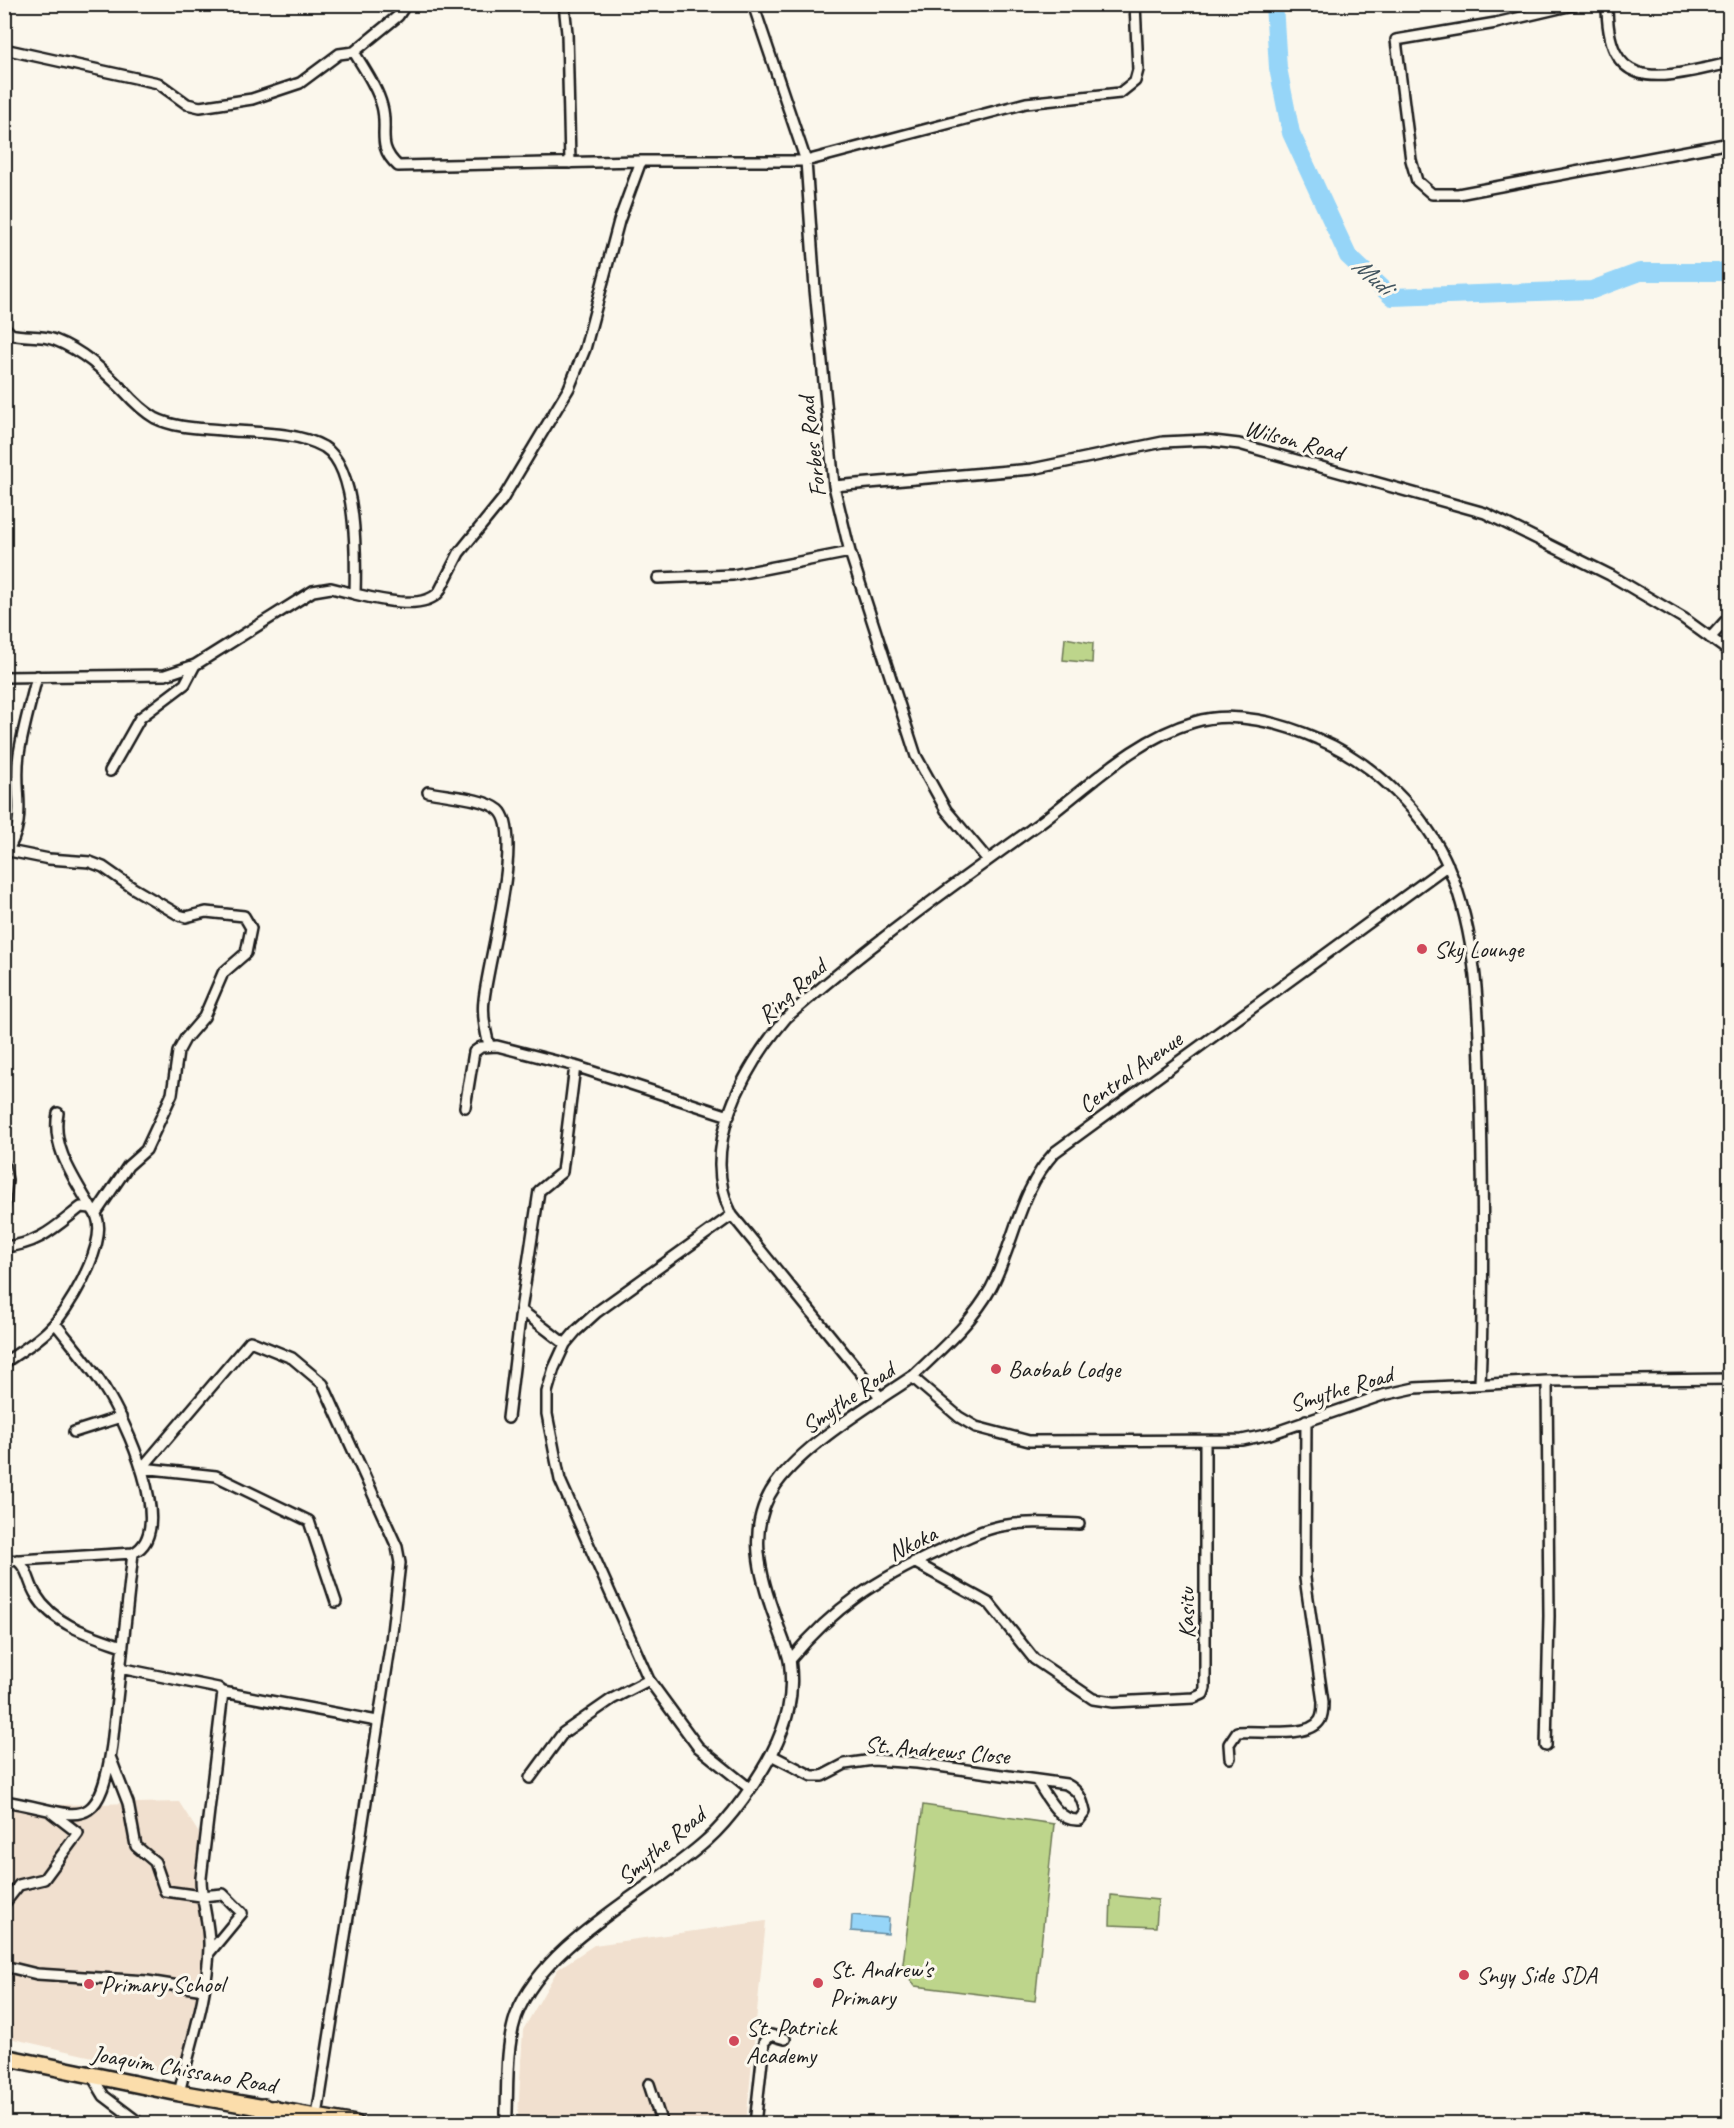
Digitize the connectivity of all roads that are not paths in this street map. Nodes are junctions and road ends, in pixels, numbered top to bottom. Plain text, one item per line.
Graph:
1 (406, 4) edge
2 (564, 4) edge
3 (753, 4) edge
4 (1135, 4) edge
5 (1577, 4) edge
6 (1607, 4) edge
7 (4, 49) edge
8 (354, 52) junction
9 (1730, 63) edge
10 (1730, 143) edge
11 (641, 161) junction
12 (806, 161) junction
13 (570, 163) junction
14 (4, 327) edge
15 (834, 486) junction
16 (850, 552) junction
17 (658, 579) dead end
18 (355, 594) junction
19 (1730, 616) edge
20 (1710, 638) junction
21 (1730, 651) edge
22 (195, 665) junction
23 (37, 676) junction
24 (4, 677) edge
25 (110, 771) dead end
26 (428, 792) dead end
27 (7, 854) edge
28 (988, 860) junction
29 (1448, 865) junction
30 (489, 1046) junction
31 (575, 1066) junction
32 (465, 1107) dead end
33 (58, 1113) dead end
34 (729, 1116) junction
35 (4, 1166) edge
36 (4, 1211) edge
37 (94, 1211) junction
38 (732, 1215) junction
39 (4, 1247) edge
40 (521, 1310) junction
41 (55, 1323) junction
42 (565, 1344) junction
43 (4, 1363) edge
44 (912, 1377) junction
45 (1730, 1379) edge
46 (1547, 1381) junction
47 (1480, 1383) junction
48 (881, 1398) junction
49 (121, 1417) junction
50 (508, 1418) dead end
51 (1306, 1420) junction
52 (74, 1432) dead end
53 (1205, 1441) junction
54 (142, 1468) junction
55 (1079, 1524) dead end
56 (133, 1553) junction
57 (17, 1560) junction
58 (4, 1561) edge
59 (914, 1562) junction
60 (336, 1602) dead end
61 (122, 1646) junction
62 (790, 1660) junction
63 (120, 1668) junction
64 (649, 1680) junction
65 (223, 1692) junction
66 (377, 1721) junction
67 (1546, 1746) dead end
68 (771, 1755) junction
69 (110, 1757) junction
70 (1230, 1758) dead end
71 (530, 1778) dead end
72 (1036, 1780) junction
73 (749, 1788) junction
74 (4, 1801) edge
75 (52, 1814) junction
76 (201, 1896) junction
77 (4, 1904) edge
78 (209, 1953) junction
79 (4, 1966) edge
80 (204, 1990) junction
81 (785, 2039) dead end
82 (4, 2057) edge
83 (92, 2076) junction
84 (649, 2084) dead end
85 (179, 2093) junction
86 (269, 2107) junction
87 (318, 2116) junction
88 (141, 2124) edge
89 (263, 2124) edge
90 (277, 2124) edge
91 (356, 2124) edge
92 (506, 2124) edge
93 (662, 2124) edge
94 (754, 2124) edge

1 - 8 street
2 - 13 street
3 - 12 street, Forbes Road
4 - 12 street
5 - 10 street
6 - 9 street
7 - 8 street
8 - 13 street
11 - 12 street
11 - 13 street
11 - 18 street
12 - 15 street, Forbes Road
14 - 18 street
15 - 16 street, Forbes Road
15 - 20 street, Wilson Road
16 - 17 street
16 - 28 street, Forbes Road
18 - 22 street
19 - 20 street
20 - 21 street, Wilson Road
22 - 23 street
22 - 25 street
23 - 24 street
23 - 27 street
26 - 30 street
27 - 37 street
28 - 29 street, Ring Road
28 - 34 street, Ring Road
29 - 44 street, Central Avenue
29 - 47 street, Ring Road
30 - 31 street
30 - 32 street
31 - 34 street
31 - 40 street
33 - 37 street
34 - 38 street, Ring Road
35 - 36 street
37 - 39 street
37 - 41 street
38 - 42 street
38 - 48 street, Ring Road
40 - 42 street
40 - 50 street
41 - 43 street
41 - 49 street
42 - 64 street
44 - 48 street, Smythe Road
44 - 53 street, Smythe Road
45 - 46 street, Smythe Road
46 - 47 street, Smythe Road
46 - 67 street
47 - 51 street, Smythe Road
48 - 62 street, Smythe Road
49 - 52 street
49 - 54 street
51 - 53 street, Smythe Road
51 - 70 street
53 - 59 street, Kasitu
54 - 56 street
54 - 60 street
54 - 66 street
55 - 59 street, Nkoka
56 - 57 street
56 - 61 street
57 - 58 street
57 - 61 street
59 - 62 street, Nkoka
61 - 63 street
62 - 68 street, Smythe Road
63 - 65 street
63 - 69 street
64 - 71 street
64 - 73 street
65 - 66 street
65 - 76 street
66 - 87 street
68 - 72 street, St. Andrews Close
68 - 73 street, Smythe Road
69 - 75 street
69 - 76 street
72 - 72 street, St. Andrews Close
73 - 92 street, Smythe Road
74 - 75 street
75 - 77 street
76 - 78 street
76 - 78 street
78 - 80 street
79 - 80 street
80 - 85 street
81 - 94 street
82 - 83 highway, Joaquim Chissano Road
83 - 85 highway, Joaquim Chissano Road
83 - 88 street
84 - 93 street
85 - 86 highway, Joaquim Chissano Road
86 - 87 highway, Joaquim Chissano Road
86 - 89 main road
86 - 90 main road
87 - 91 highway, Joaquim Chissano Road

